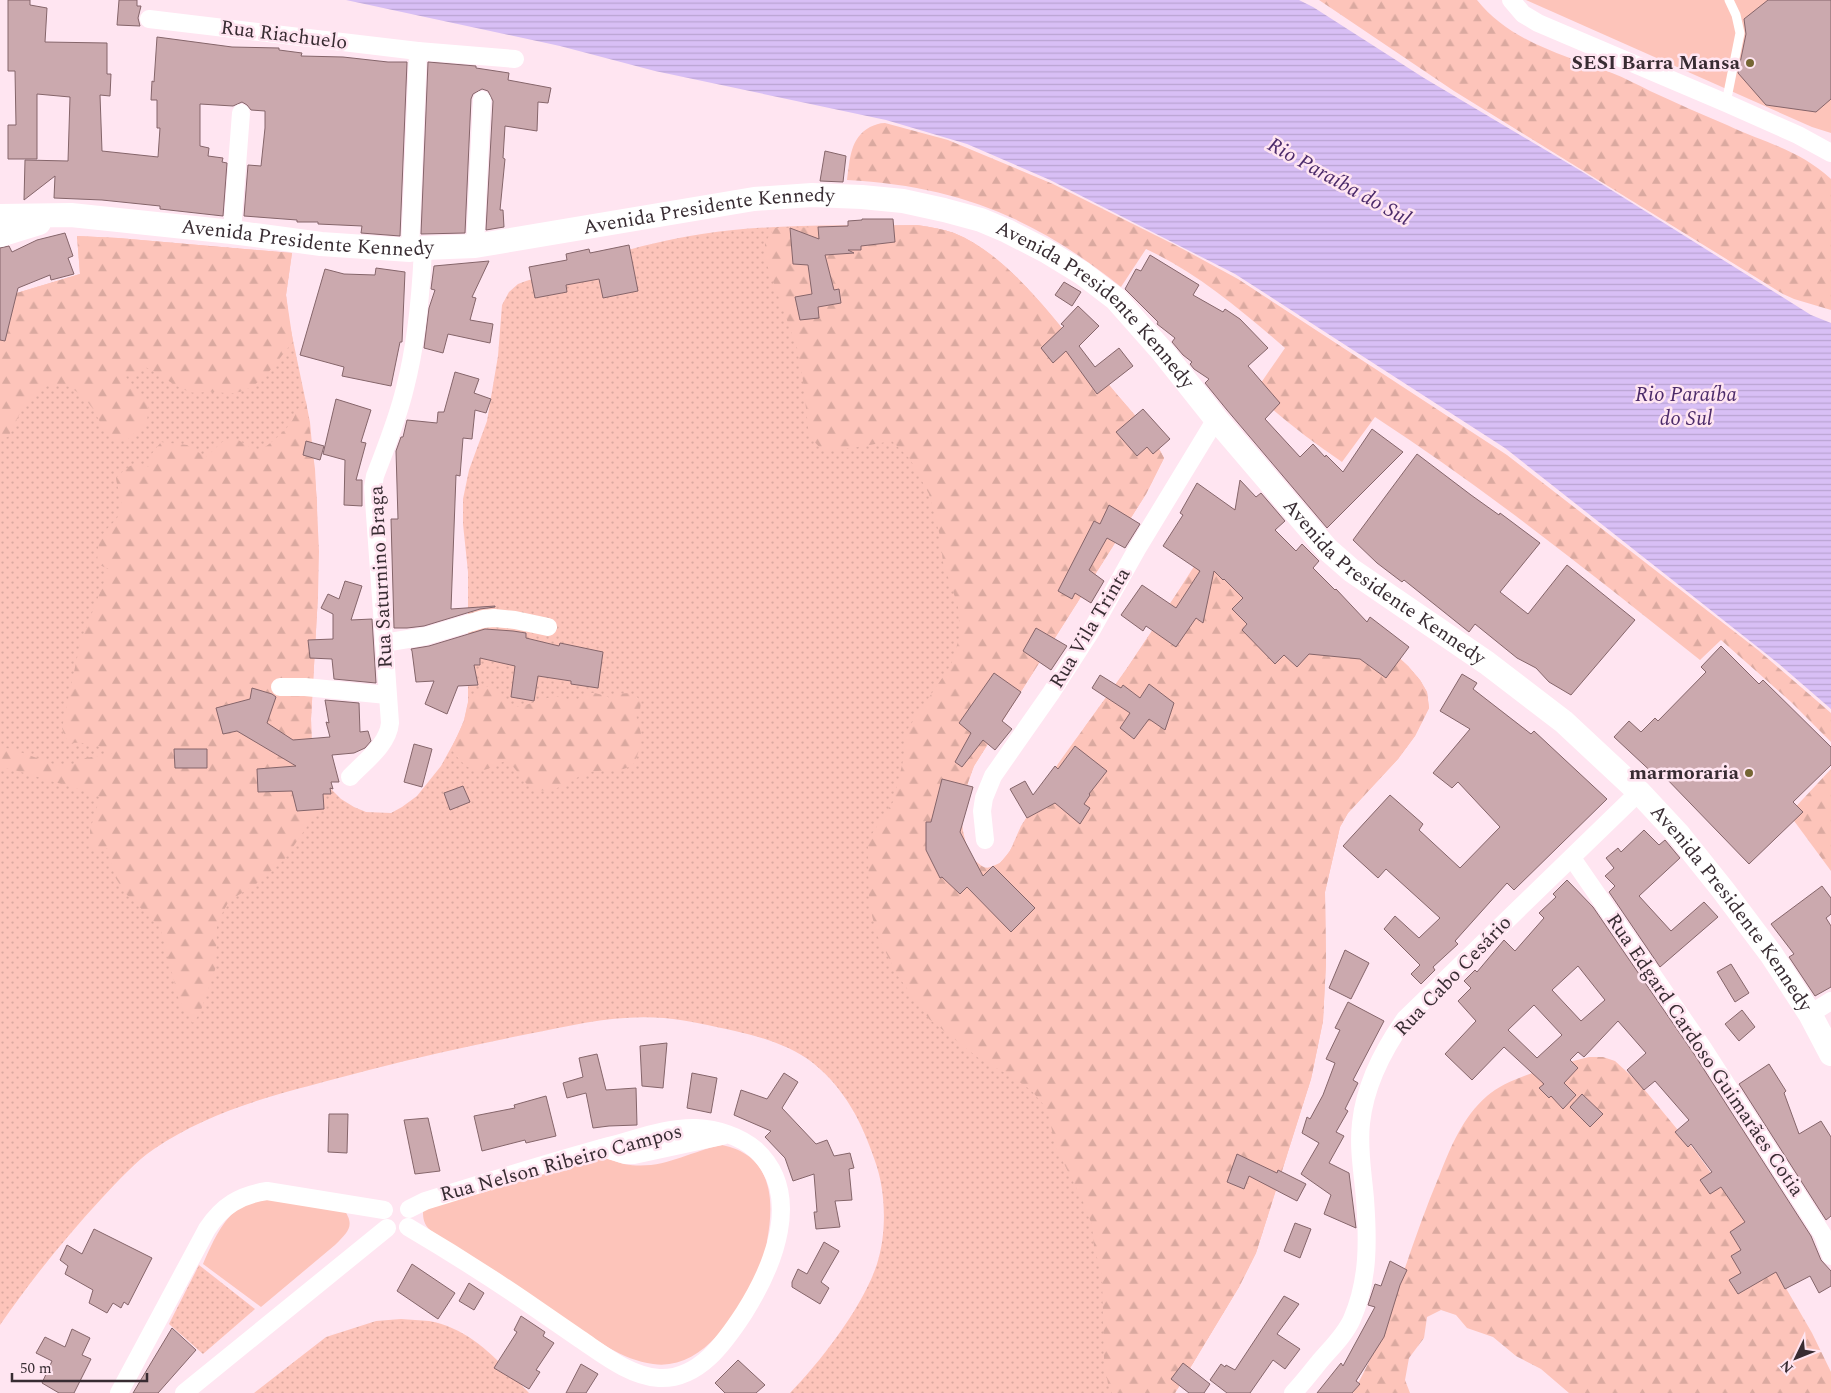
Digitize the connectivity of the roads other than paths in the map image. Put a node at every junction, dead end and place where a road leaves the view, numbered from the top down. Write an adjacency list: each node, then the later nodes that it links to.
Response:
1 (1512, 0): 7 (street)
2 (1729, 0): 7 (lane)
3 (149, 19): 4 (street, Rua Riachuelo)
4 (418, 51): 5 (street, Rua Riachuelo); 15 (street)
5 (515, 59)
6 (482, 100): 14 (street)
7 (1726, 103): 9 (street)
8 (241, 113): 12 (street)
9 (1831, 153)
10 (71, 215): 11 (main road, Avenida Presidente Kennedy); 12 (main road, Avenida Presidente Kennedy); 13 (main road, Avenida Presidente Kennedy)
11 (0, 216)
12 (232, 232): 15 (main road, Avenida Presidente Kennedy)
13 (0, 235)
14 (475, 246): 15 (main road, Avenida Presidente Kennedy); 16 (main road, Avenida Presidente Kennedy)
15 (417, 249): 18 (street, Rua Saturnino Braga)
16 (1216, 419): 22 (main road, Avenida Presidente Kennedy); 23 (street, Rua Vila Trinta)
17 (548, 628): 18 (street)
18 (384, 643): 20 (street, Rua Saturnino Braga)
19 (280, 687): 20 (street)
20 (387, 695): 21 (street, Rua Saturnino Braga)
21 (350, 777)
22 (1639, 792): 24 (street, Rua Cabo Cesário); 26 (main road, Avenida Presidente Kennedy)
23 (985, 840)
24 (1572, 858): 32 (street, Rua Edgard Cardoso Guimarães Cotia); 35 (street, Rua Cabo Cesário)
25 (1831, 1001): 26 (street)
26 (1810, 1014): 27 (main road, Avenida Presidente Kennedy)
27 (1831, 1054)
28 (409, 1209): 29 (street); 30 (street); 30 (street, Rua Nelson Ribeiro Campos)
29 (384, 1210): 31 (street); 33 (street)
30 (408, 1227): 31 (street)
31 (387, 1228): 34 (street)
32 (1831, 1256)
33 (119, 1393)
34 (184, 1393)
35 (1293, 1393)

